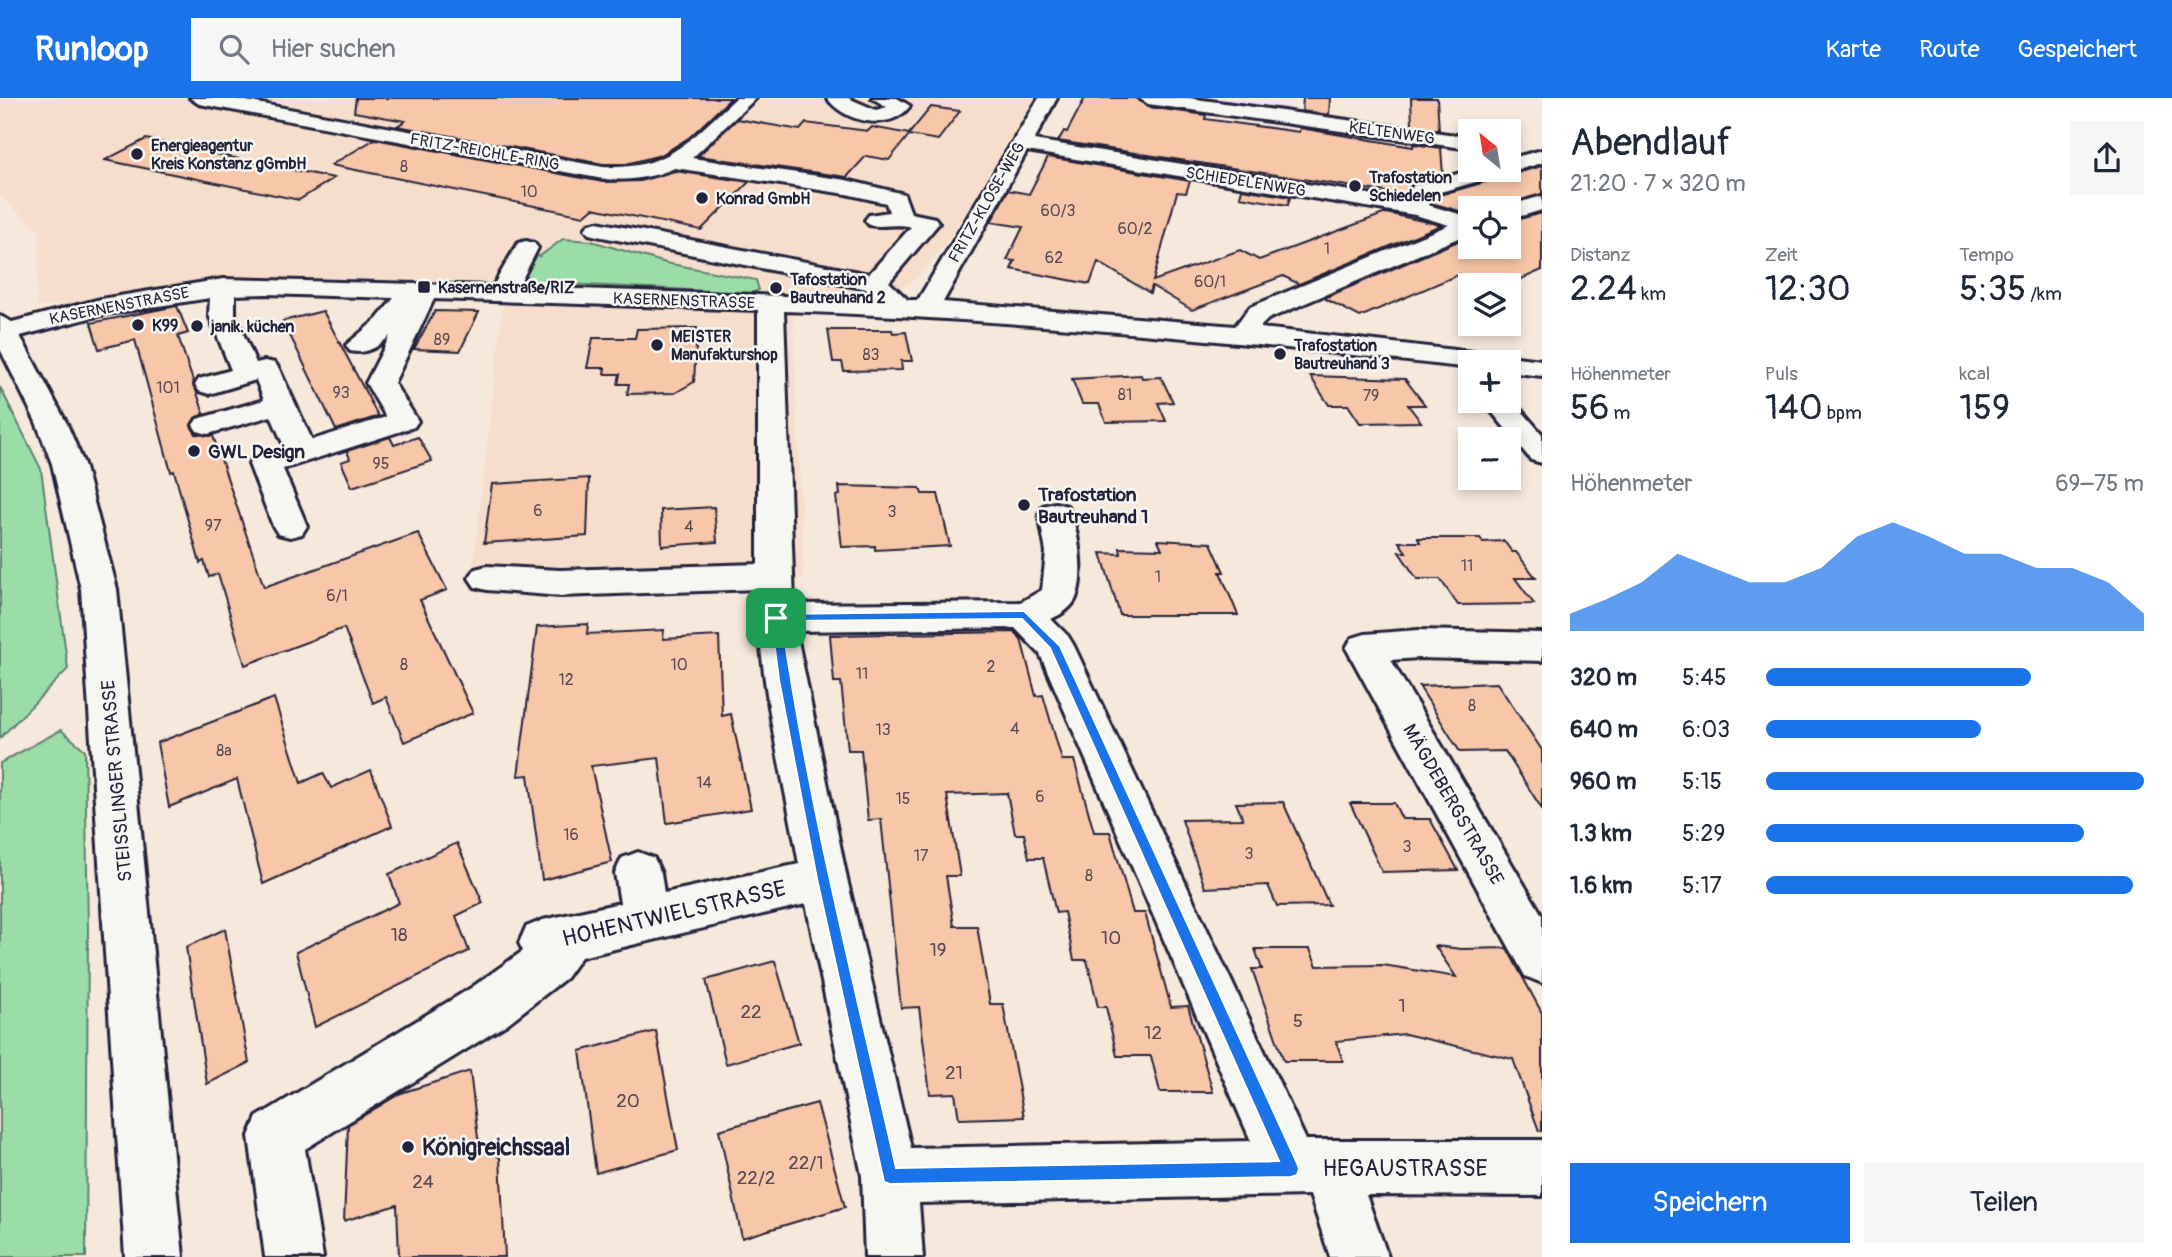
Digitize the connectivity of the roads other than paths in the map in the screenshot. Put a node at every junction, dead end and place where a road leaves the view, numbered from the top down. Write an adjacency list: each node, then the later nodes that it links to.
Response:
1 (199, 98): 12 (street, FRITZ-REICHLE-RING)
2 (747, 98): 12 (street, FRITZ-REICHLE-RING)
3 (836, 98): 4 (street)
4 (881, 98)
5 (1048, 98): 9 (street, FRITZ-KLOSE-WEG)
6 (1148, 98): 7 (street, KELTENWEG)
7 (1227, 103): 8 (street, KELTENWEG)
8 (1458, 141)
9 (1020, 144): 15 (street, SCHIEDELENWEG); 25 (street, FRITZ-KLOSE-WEG)
10 (1521, 151): 11 (street)
11 (1542, 155): 13 (street)
12 (674, 162): 20 (street)
13 (1521, 162)
14 (1458, 180): 15 (street)
15 (1417, 209): 16 (street, SCHIEDELENWEG)
16 (1458, 221)
17 (597, 229): 20 (street)
18 (1458, 229): 27 (street)
19 (526, 248): 23 (street)
20 (875, 283): 25 (street)
21 (223, 287): 22 (street, KASERNENSTRASSE); 26 (street, KASERNENSTRASSE); 32 (street)
22 (418, 290): 23 (street, KASERNENSTRASSE); 28 (street); 37 (street)
23 (502, 293): 24 (street, KASERNENSTRASSE)
24 (771, 303): 25 (street, KASERNENSTRASSE); 42 (street)
25 (913, 307): 27 (street, KASERNENSTRASSE)
26 (2, 328): 52 (street, STEISSLINGER STRASSE)
27 (1248, 335): 29 (street, KASERNENSTRASSE)
28 (360, 345)
29 (1458, 360)
30 (1521, 366): 31 (street)
31 (1542, 368)
32 (247, 374): 33 (street); 34 (street)
33 (208, 385)
34 (281, 404): 36 (street); 37 (street)
35 (1508, 413): 38 (street)
36 (208, 425)
37 (303, 453): 40 (street)
38 (1542, 453)
39 (1055, 514): 43 (street)
40 (290, 526)
41 (486, 578): 42 (street)
42 (776, 597): 43 (street); 46 (street)
43 (1024, 615): 49 (street)
44 (1542, 648): 48 (street, MÄGDEBERGSTRASSE)
45 (638, 873): 47 (street)
46 (824, 879): 47 (street, HOHENTWIELSTRASSE); 51 (street)
47 (646, 919): 53 (street, HOHENTWIELSTRASSE)
48 (1542, 960)
49 (1310, 1168): 50 (street, HEGAUSTRASSE); 51 (street, HEGAUSTRASSE); 55 (street)
50 (1542, 1168)
51 (890, 1176): 54 (street)
52 (154, 1257)
53 (294, 1257)
54 (894, 1257)
55 (1359, 1257)

